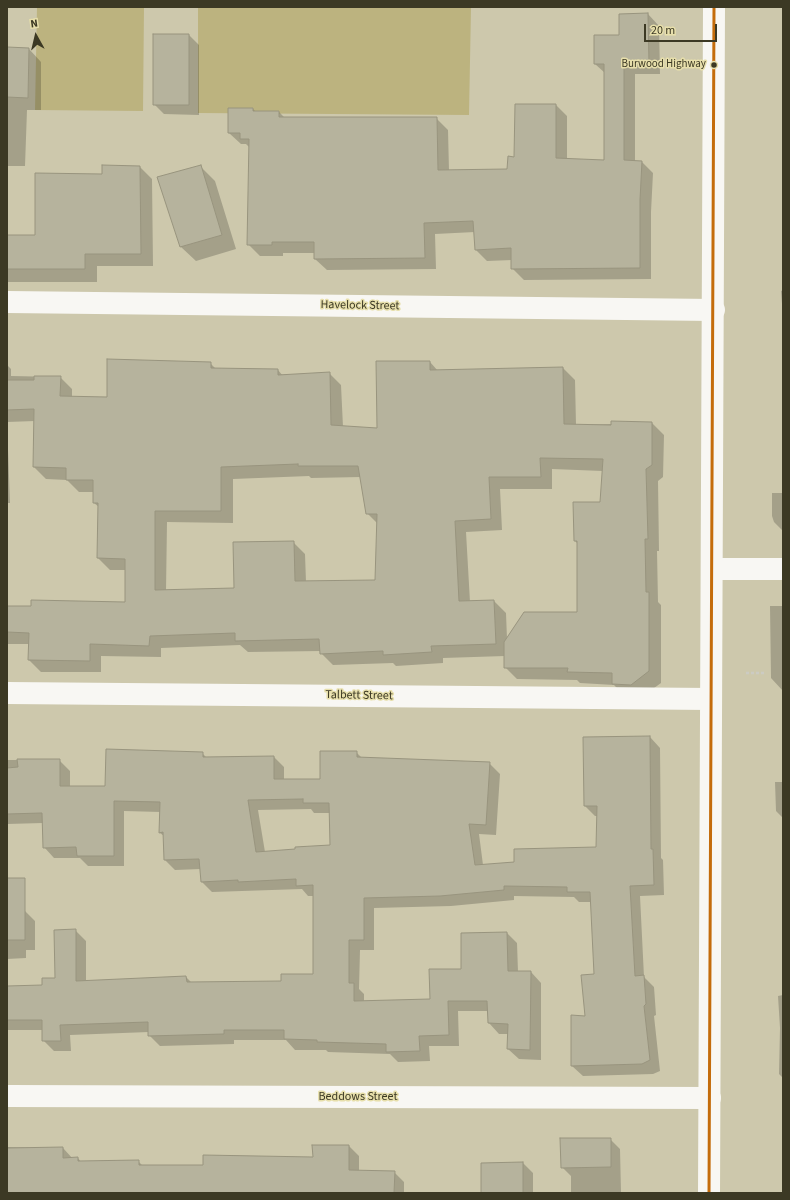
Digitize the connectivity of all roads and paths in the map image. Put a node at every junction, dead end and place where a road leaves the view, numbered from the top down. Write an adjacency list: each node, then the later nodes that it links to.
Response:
1 (714, 7): 3 (street)
2 (7, 302): 3 (street, Havelock Street)
3 (714, 310): 4 (street)
4 (712, 569): 5 (street); 9 (street)
5 (783, 569)
6 (746, 673): 7 (path)
7 (765, 673)
8 (7, 693): 9 (street, Talbett Street)
9 (711, 699): 11 (street)
10 (7, 1096): 11 (street, Beddows Street)
11 (710, 1098): 12 (street)
12 (709, 1193)

